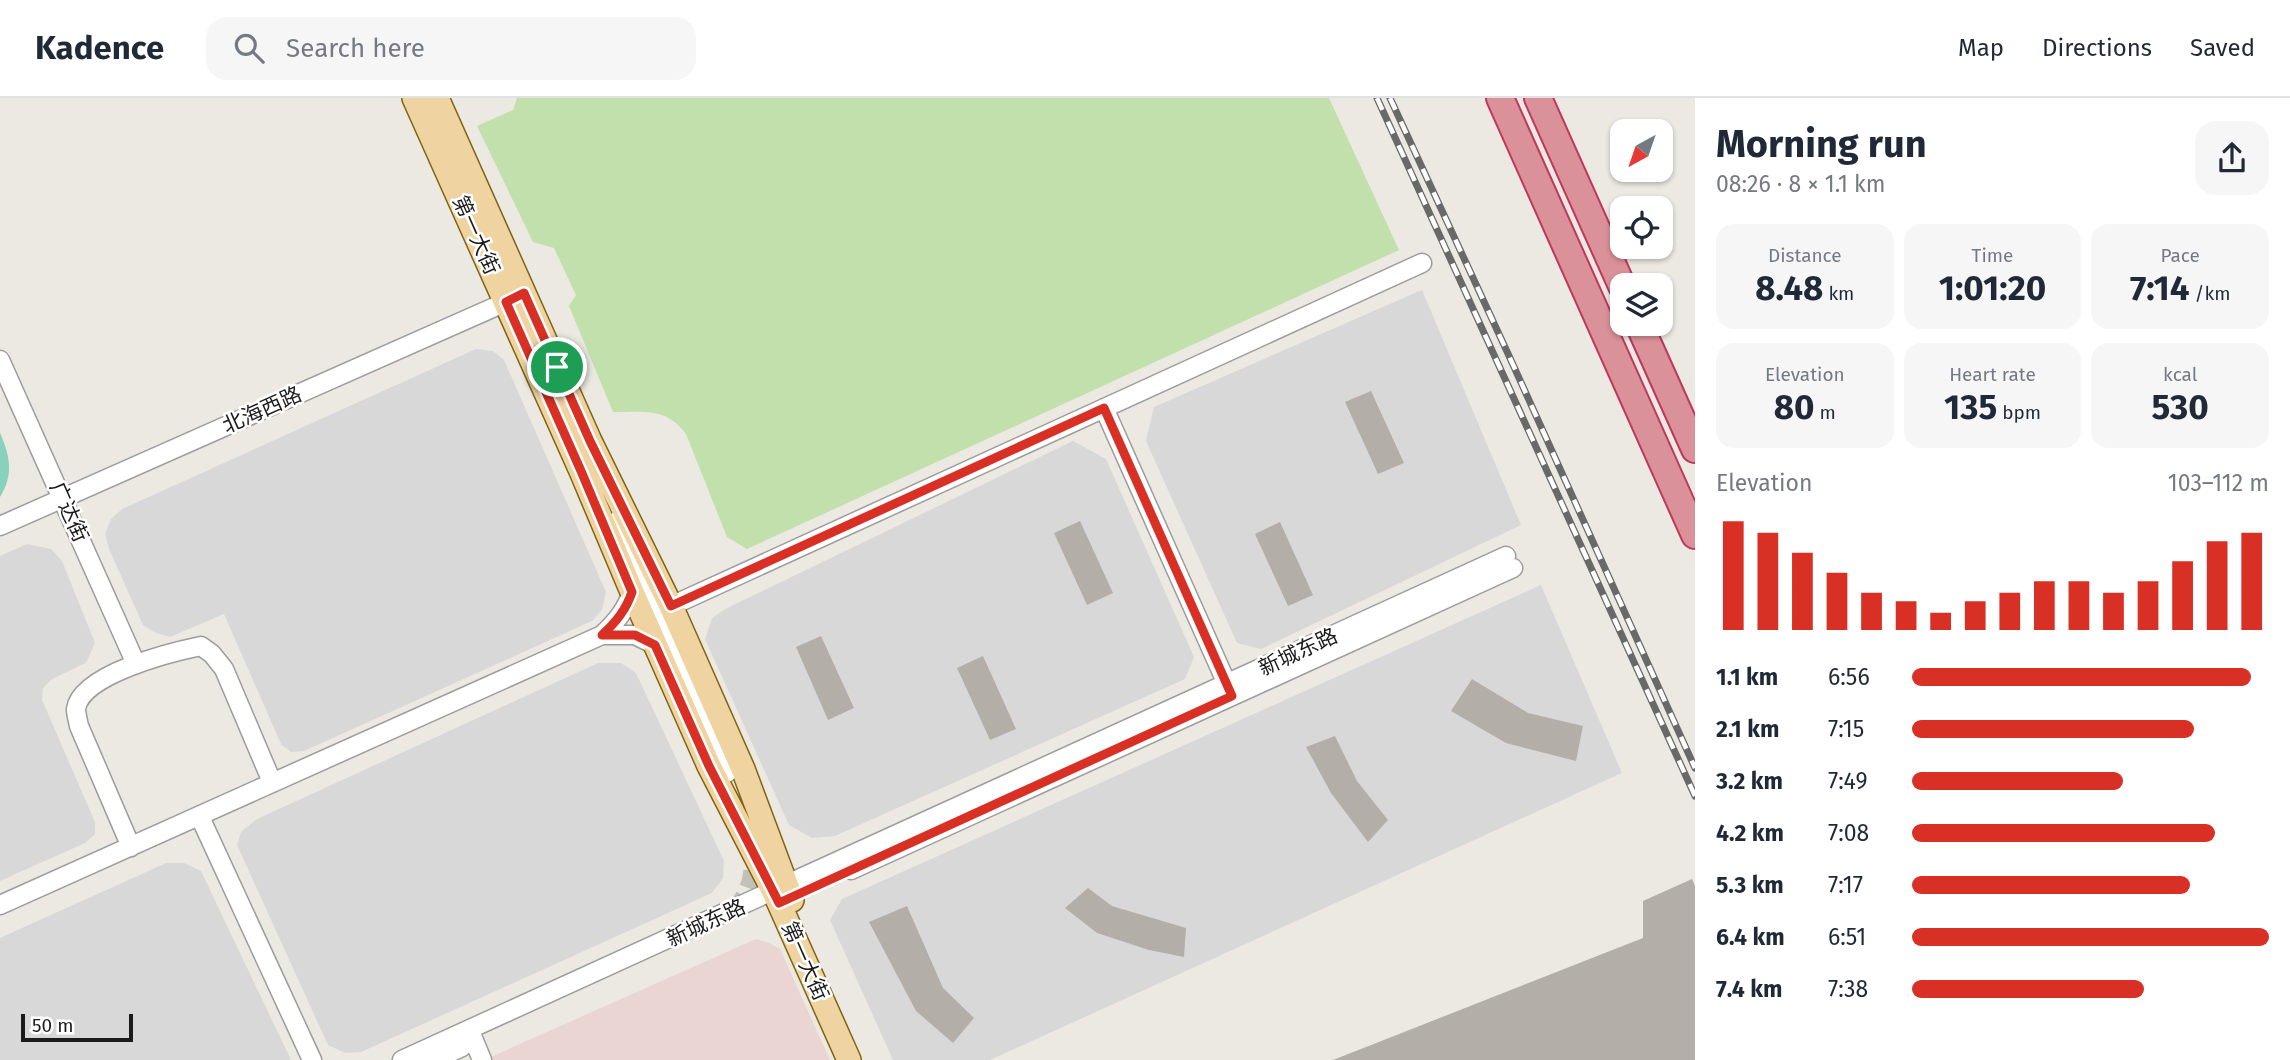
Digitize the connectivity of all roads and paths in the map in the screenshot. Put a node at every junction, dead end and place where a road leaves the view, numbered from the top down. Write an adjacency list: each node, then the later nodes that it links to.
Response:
1 (414, 98): 7 (main road, 第一大街)
2 (437, 98): 7 (main road, 第一大街)
3 (1500, 98): 15 (highway)
4 (1538, 98): 6 (highway)
5 (1422, 263): 10 (street)
6 (1616, 273)
7 (515, 298): 11 (main road, 第一大街); 13 (street, 北海西路); 17 (main road, 第一大街)
8 (1644, 336): 12 (highway)
9 (0, 360): 13 (street, 广达街)
10 (1104, 408): 18 (street); 22 (street)
11 (590, 441): 18 (main road, 第一大街); 23 (street)
12 (1695, 449)
13 (63, 498): 14 (street, 北海西路); 21 (street, 广达街)
14 (0, 526)
15 (1695, 535)
16 (1510, 562): 22 (street, 新城东路)
17 (632, 592): 19 (street); 20 (main road, 第一大街)
18 (671, 606): 27 (main road, 第一大街)
19 (602, 635): 20 (street); 24 (street)
20 (655, 645): 27 (main road, 第一大街)
21 (136, 664): 24 (street); 26 (street)
22 (1230, 690): 27 (street, 新城东路)
23 (727, 773)
24 (272, 782): 25 (street)
25 (200, 817): 26 (street); 30 (street)
26 (131, 847): 28 (street)
27 (782, 894): 29 (street, 新城东路); 34 (main road, 第一大街); 35 (main road, 第一大街)
28 (0, 905)
29 (472, 1036): 31 (street, 新城东路); 32 (street, 新城东路); 33 (street)
30 (312, 1060)
31 (402, 1060)
32 (434, 1060)
33 (482, 1060)
34 (849, 1060)
35 (863, 1060)

